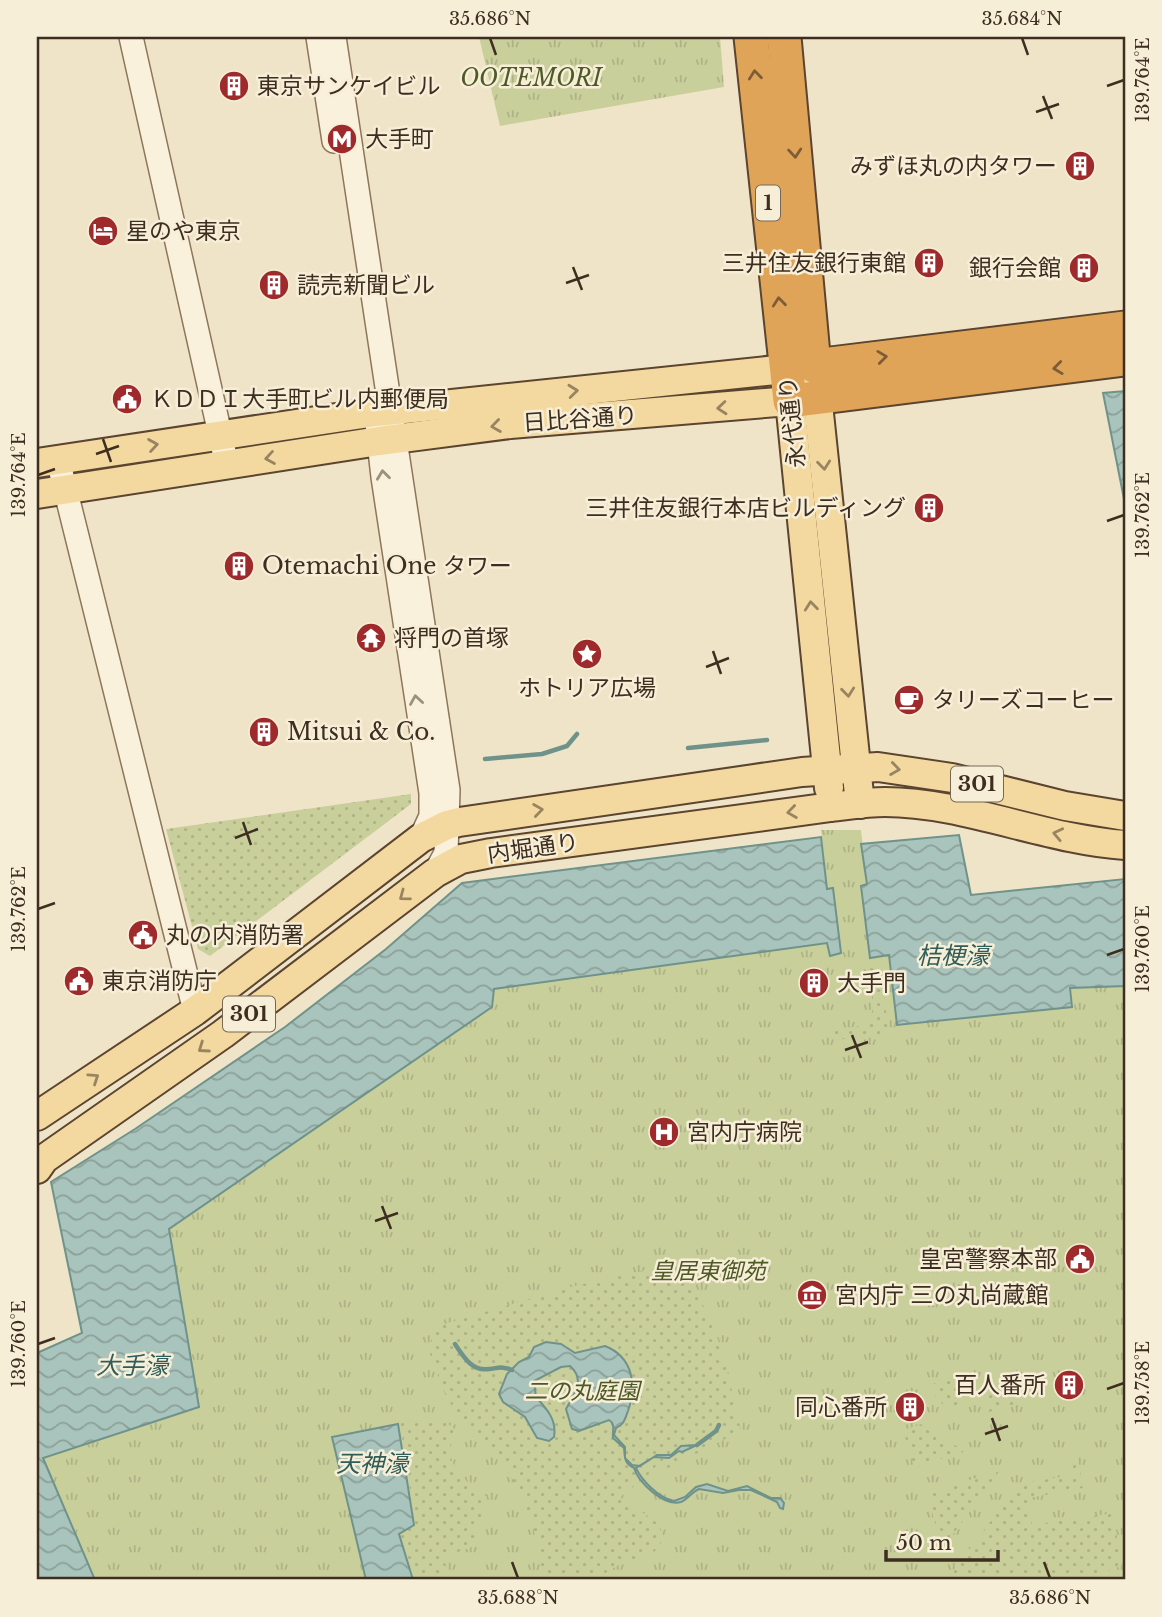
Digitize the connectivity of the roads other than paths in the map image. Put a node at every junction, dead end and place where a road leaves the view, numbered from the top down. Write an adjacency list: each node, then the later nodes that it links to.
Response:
1 (131, 37): 10 (street)
2 (318, 37): 9 (street)
3 (334, 37): 9 (street)
4 (751, 37): 8 (highway, 永代通り / 1, one-way to 4)
5 (784, 37): 8 (highway, 永代通り / 1, one-way to 8)
6 (1125, 328): 8 (highway, 日比谷通り, one-way to 6)
7 (1125, 359): 8 (highway, 日比谷通り, one-way to 8)
8 (802, 383): 9 (main road, 日比谷通り, one-way to 8); 11 (main road, 日比谷通り, one-way to 11); 16 (main road, 永代通り, one-way to 16); 17 (main road, 永代通り, one-way to 8)
9 (383, 411): 10 (main road, 日比谷通り); 11 (street)
10 (220, 434): 12 (main road, 日比谷通り, one-way to 10); 13 (street)
11 (387, 440): 13 (main road, 日比谷通り, one-way to 13); 18 (street)
12 (48, 461): 14 (street)
13 (227, 465): 14 (main road, 日比谷通り)
14 (65, 490): 15 (main road, 日比谷通り); 28 (street)
15 (37, 494)
16 (856, 768): 17 (main road, 内堀通り / 301); 19 (main road, 永代通り); 21 (main road, 内堀通り / 301, one-way to 21)
17 (827, 771): 20 (main road, 永代通り); 22 (main road, 内堀通り / 301, one-way to 17)
18 (439, 791): 22 (street); 23 (street); 24 (street)
19 (860, 804): 20 (main road, 内堀通り / 301); 25 (main road, 内堀通り / 301, one-way to 19)
20 (831, 807): 26 (main road, 内堀通り / 301, one-way to 26)
21 (1125, 816)
22 (487, 817): 23 (main road, 内堀通り / 301)
23 (447, 825): 24 (main road, 内堀通り / 301); 26 (street); 27 (street)
24 (421, 838): 28 (main road, 内堀通り / 301)
25 (1125, 845)
26 (491, 853): 27 (main road, 内堀通り / 301)
27 (435, 873): 30 (main road, 内堀通り / 301, one-way to 30)
28 (195, 1011): 29 (main road, 内堀通り / 301, one-way to 28)
29 (37, 1116)
30 (37, 1169)

